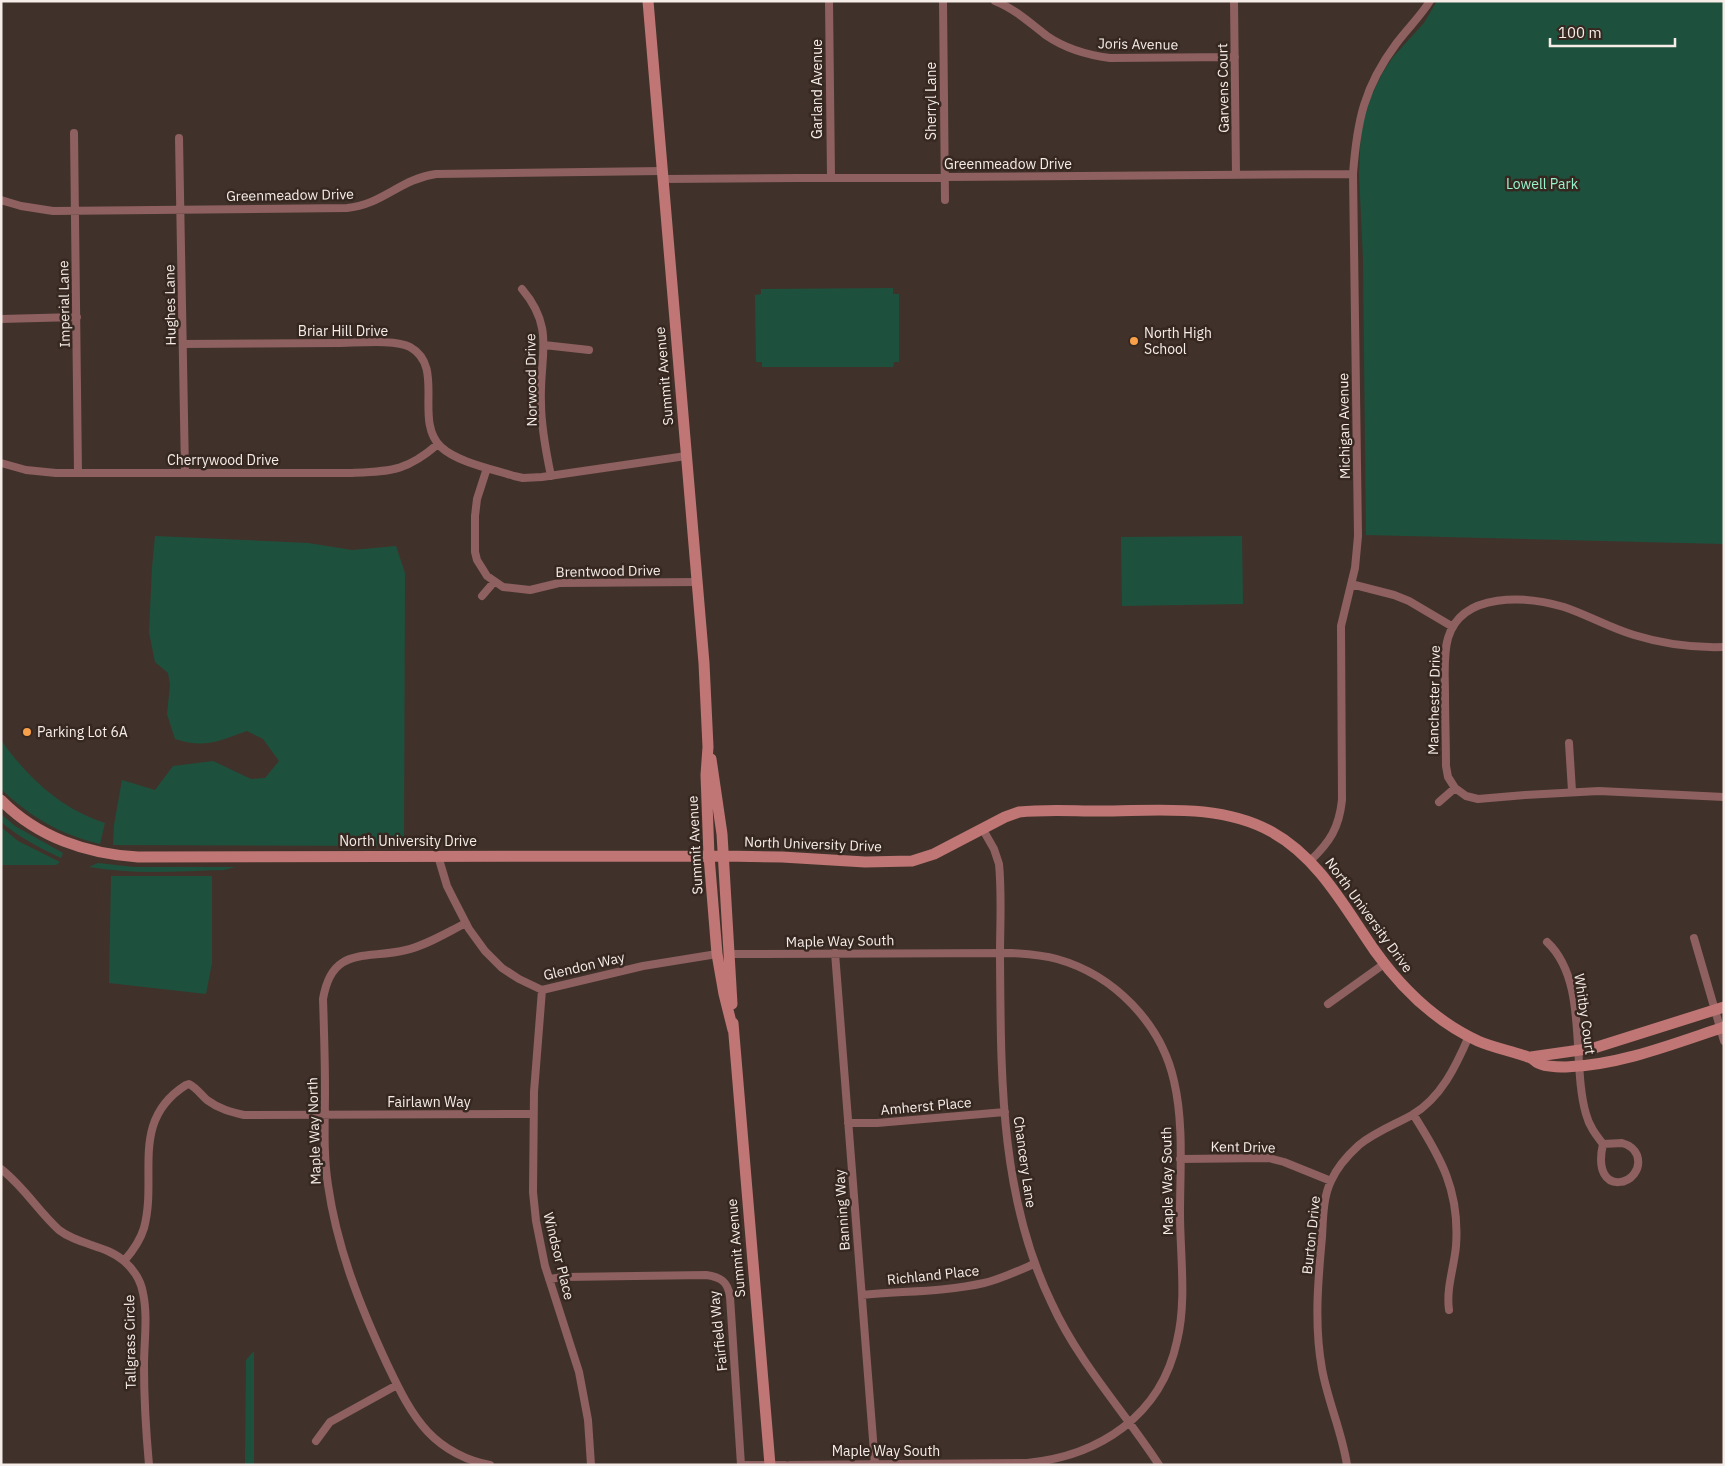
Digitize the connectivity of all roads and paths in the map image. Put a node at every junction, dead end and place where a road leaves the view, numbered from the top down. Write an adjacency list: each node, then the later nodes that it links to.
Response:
1 (648, 1): 11 (street, Summit Avenue)
2 (829, 1): 14 (street, Garland Avenue)
3 (943, 1): 13 (street, Sherryl Lane)
4 (995, 1): 7 (street, Joris Avenue)
5 (1234, 1): 7 (street, Garvens Court)
6 (1426, 3): 10 (street, Michigan Avenue)
7 (1235, 57): 12 (street, Garvens Court)
8 (74, 134): 18 (street, Imperial Lane)
9 (179, 138): 17 (street, Hughes Lane)
10 (1353, 174): 12 (street, Greenmeadow Drive); 34 (street, Michigan Avenue)
11 (663, 175): 14 (street, Greenmeadow Drive); 17 (street, Greenmeadow Drive); 26 (street, Summit Avenue)
12 (1236, 175): 13 (street, Greenmeadow Drive)
13 (944, 176): 14 (street, Greenmeadow Drive); 16 (street, Sherryl Lane)
14 (831, 177)
15 (1, 200): 18 (street, Greenmeadow Drive)
16 (945, 200)
17 (181, 210): 18 (street, Greenmeadow Drive); 22 (street, Hughes Lane)
18 (75, 211): 20 (street, Imperial Lane)
19 (522, 288): 23 (street, Norwood Drive)
20 (77, 317): 21 (street); 30 (street, Imperial Lane)
21 (1, 319)
22 (183, 344): 25 (street, Briar Hill Drive); 29 (street, Hughes Lane)
23 (544, 346): 24 (street); 31 (street, Norwood Drive)
24 (589, 350)
25 (438, 444): 28 (street); 29 (street, Cherrywood Drive)
26 (686, 456): 31 (street); 33 (street, Summit Avenue)
27 (1, 463): 30 (street, Cherrywood Drive)
28 (487, 468): 31 (street); 32 (street)
29 (185, 472): 30 (street, Cherrywood Drive)
30 (78, 473)
31 (551, 476)
32 (494, 582): 33 (street, Brentwood Drive); 35 (street)
33 (697, 582): 39 (street, Summit Avenue)
34 (1351, 584): 36 (street); 49 (street, Michigan Avenue)
35 (482, 596)
36 (1453, 627): 37 (street, Manchester Drive); 40 (street, Manchester Drive)
37 (1724, 647)
38 (1569, 744): 41 (street)
39 (708, 747): 47 (street, Summit Avenue); 48 (street, Summit Avenue)
40 (1455, 788): 41 (street); 44 (street)
41 (1572, 791): 42 (street)
42 (1724, 797)
43 (1, 800): 46 (street, North University Drive)
44 (1439, 802)
45 (982, 828): 48 (street, North University Drive); 49 (street, North University Drive); 54 (street, Chancery Lane)
46 (438, 856): 47 (street, North University Drive); 50 (street, Glendon Way)
47 (709, 856): 48 (street, North University Drive); 55 (street, Summit Avenue)
48 (724, 856): 55 (street, Summit Avenue)
49 (1310, 861): 56 (street, North University Drive)
50 (466, 923): 57 (street, Glendon Way); 67 (street, Maple Way North)
51 (1694, 938): 59 (street)
52 (1547, 942): 63 (street, Whitby Court)
53 (835, 953): 54 (street, Maple Way South); 55 (street, Maple Way South); 70 (street, Banning Way)
54 (1000, 953): 66 (street, Chancery Lane); 72 (street, Maple Way South)
55 (723, 954): 57 (street, Glendon Way); 88 (street, Summit Avenue)
56 (1384, 964): 58 (street); 61 (street, North University Drive)
57 (542, 990): 68 (street, Windsor Place)
58 (1328, 1004)
59 (1719, 1008): 60 (street); 63 (street, North University Drive)
60 (1722, 1028): 62 (street); 65 (street, North University Drive)
61 (1469, 1036): 64 (street, North University Drive); 69 (street, Burton Drive)
62 (1724, 1041)
63 (1578, 1050): 64 (street, North University Drive); 65 (street, Whitby Court)
64 (1531, 1057): 65 (street, North University Drive)
65 (1580, 1066): 71 (street, Whitby Court)
66 (1005, 1112): 70 (street, Amherst Place); 76 (street, Chancery Lane)
67 (324, 1114): 68 (street, Fairlawn Way); 75 (street, Fairlawn Way); 80 (street, Maple Way North)
68 (533, 1114): 77 (street, Windsor Place)
69 (1413, 1114): 74 (street, Burton Drive); 79 (street)
70 (848, 1123): 78 (street, Banning Way)
71 (1603, 1144): 71 (street)
72 (1180, 1160): 74 (street, Kent Drive); 81 (street, Maple Way South)
73 (1, 1169): 75 (street, Tallgrass Circle)
74 (1331, 1181): 92 (street, Burton Drive)
75 (124, 1261): 84 (street, Tallgrass Circle)
76 (1034, 1264): 78 (street, Richland Place); 81 (street, Chancery Lane)
77 (549, 1279): 86 (street, Windsor Place); 87 (street, Fairfield Way)
78 (862, 1296): 83 (street, Banning Way)
79 (1448, 1310)
80 (398, 1385): 82 (street); 85 (street, Maple Way North)
81 (1129, 1423): 83 (street, Maple Way South); 91 (street, Chancery Lane)
82 (316, 1440)
83 (875, 1464): 90 (street, Maple Way South)
84 (149, 1465)
85 (490, 1465)
86 (591, 1465)
87 (743, 1465): 88 (street)
88 (770, 1465): 89 (street)
89 (785, 1465)
90 (790, 1465)
91 (1159, 1465)
92 (1347, 1465)

